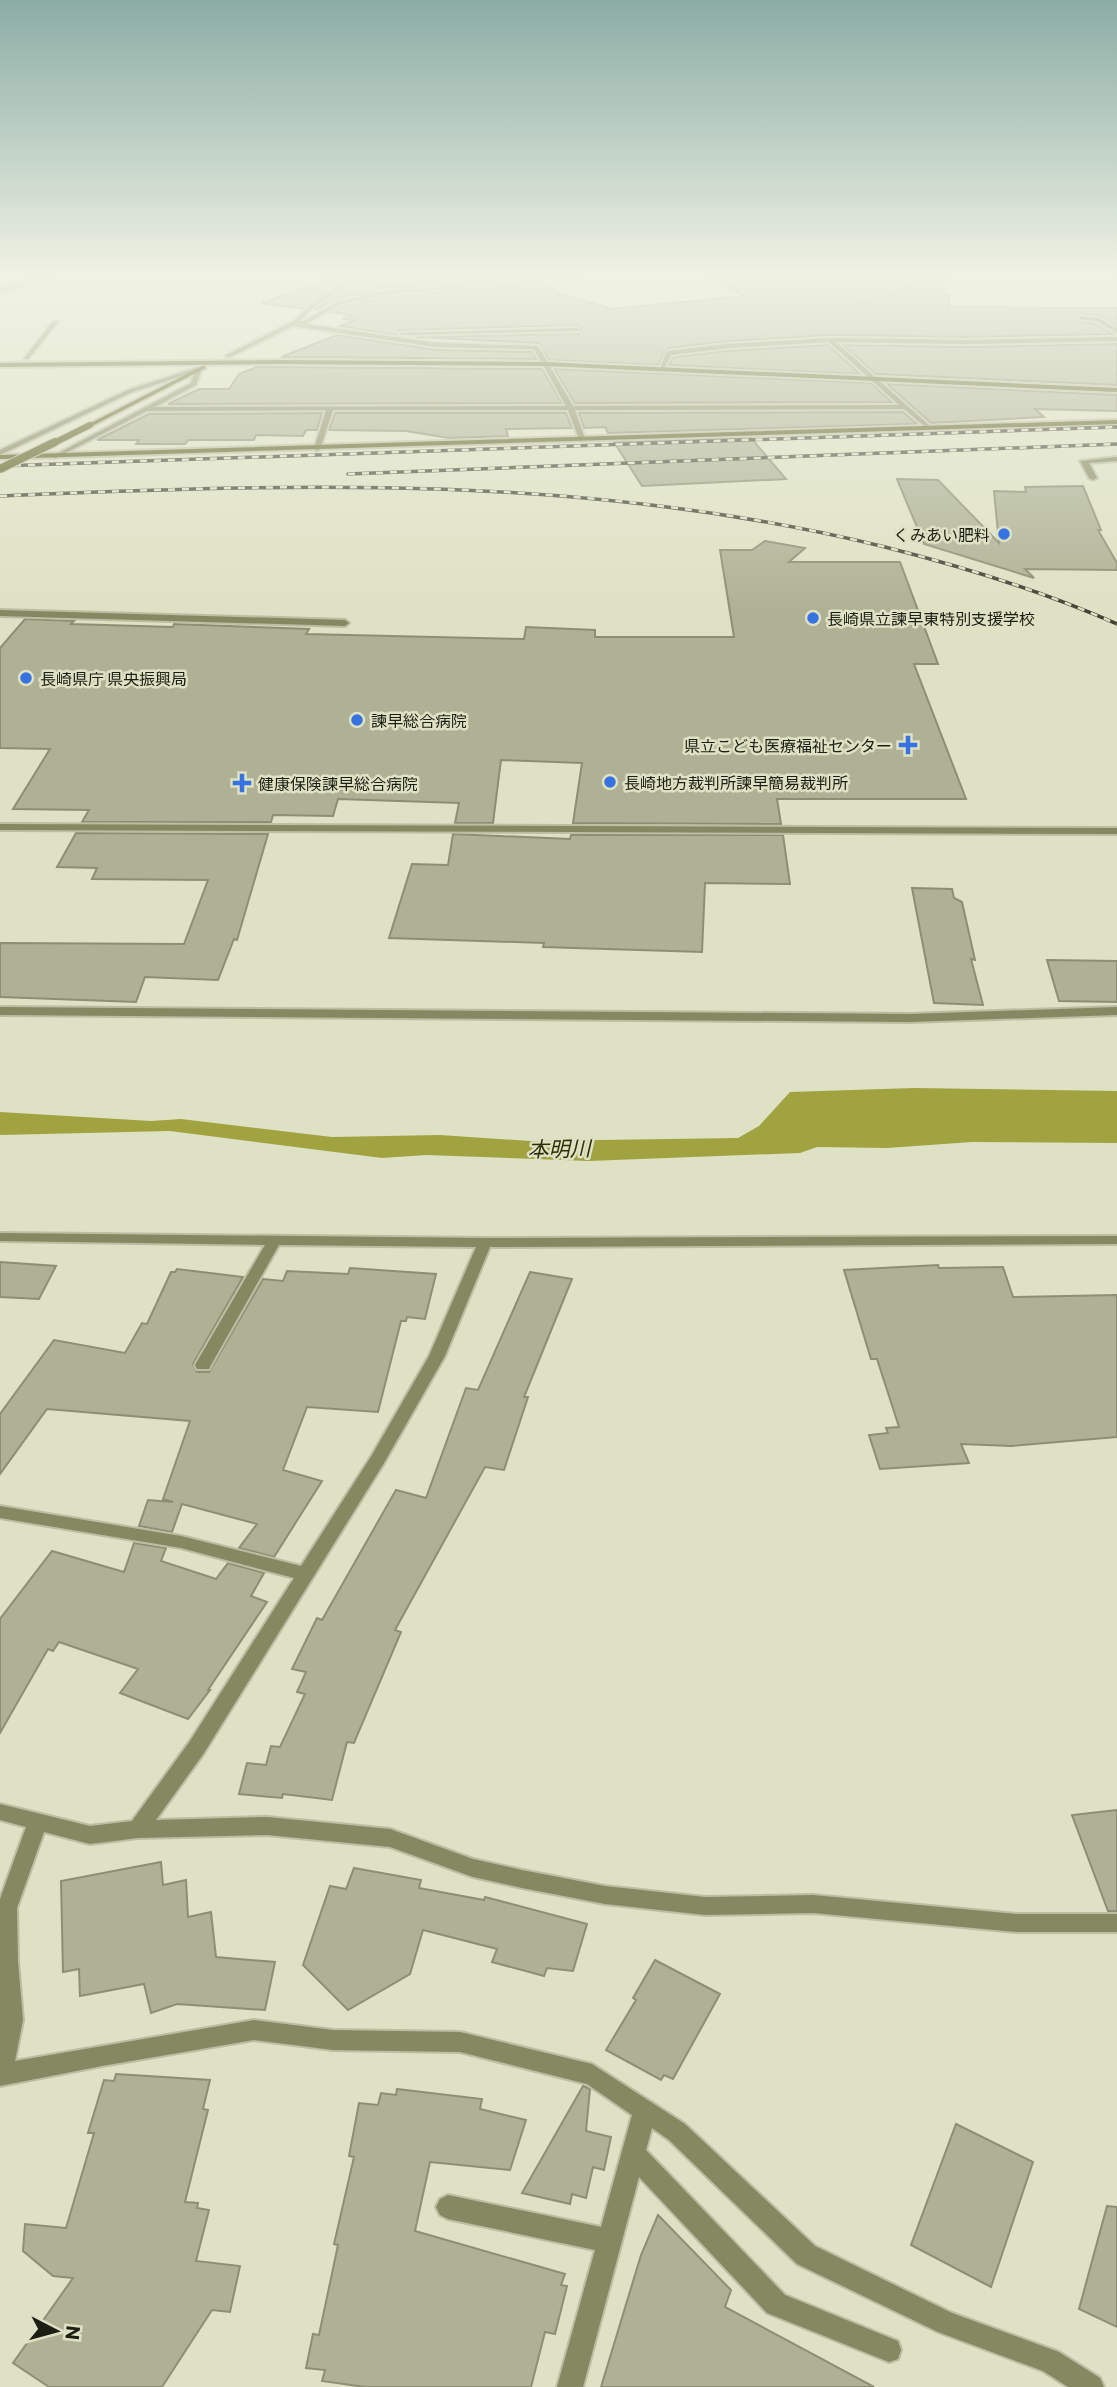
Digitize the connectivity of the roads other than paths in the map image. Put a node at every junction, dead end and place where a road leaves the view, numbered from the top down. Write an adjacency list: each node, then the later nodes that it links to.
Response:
1 (138, 388): 16 (street)
2 (161, 388): 19 (street, bridge)
3 (185, 388): 9 (street)
4 (559, 388): 11 (street)
5 (885, 388): 8 (street)
6 (1084, 388): 7 (street)
7 (1117, 390)
8 (906, 407): 11 (street); 13 (street)
9 (145, 409): 10 (street); 17 (street)
10 (330, 409): 11 (street); 15 (street)
11 (571, 409): 14 (street)
12 (1117, 422): 13 (street)
13 (929, 428): 14 (street)
14 (582, 439): 15 (street)
15 (317, 449): 17 (street)
16 (0, 455): 17 (street)
17 (54, 457)
18 (1117, 459): 20 (street)
19 (0, 469)
20 (1093, 478)
21 (0, 613): 22 (street)
22 (345, 623)
23 (0, 827): 24 (street)
24 (1117, 831)
25 (0, 1011): 26 (street)
26 (1117, 1011)
27 (0, 1237): 28 (street)
28 (275, 1240): 30 (street); 31 (street)
29 (1117, 1240): 30 (street)
30 (485, 1243): 33 (street)
31 (203, 1365)
32 (0, 1512): 33 (street)
33 (305, 1574): 36 (street)
34 (0, 1812): 35 (street)
35 (38, 1821): 36 (street); 38 (street)
36 (138, 1829): 37 (street)
37 (1117, 1923)
38 (1, 2074): 39 (street)
39 (645, 2110): 40 (street); 45 (street)
40 (633, 2154): 42 (street); 43 (street)
41 (448, 2207): 42 (street)
42 (610, 2241): 44 (street)
43 (889, 2350)
44 (570, 2387)
45 (1091, 2387)

